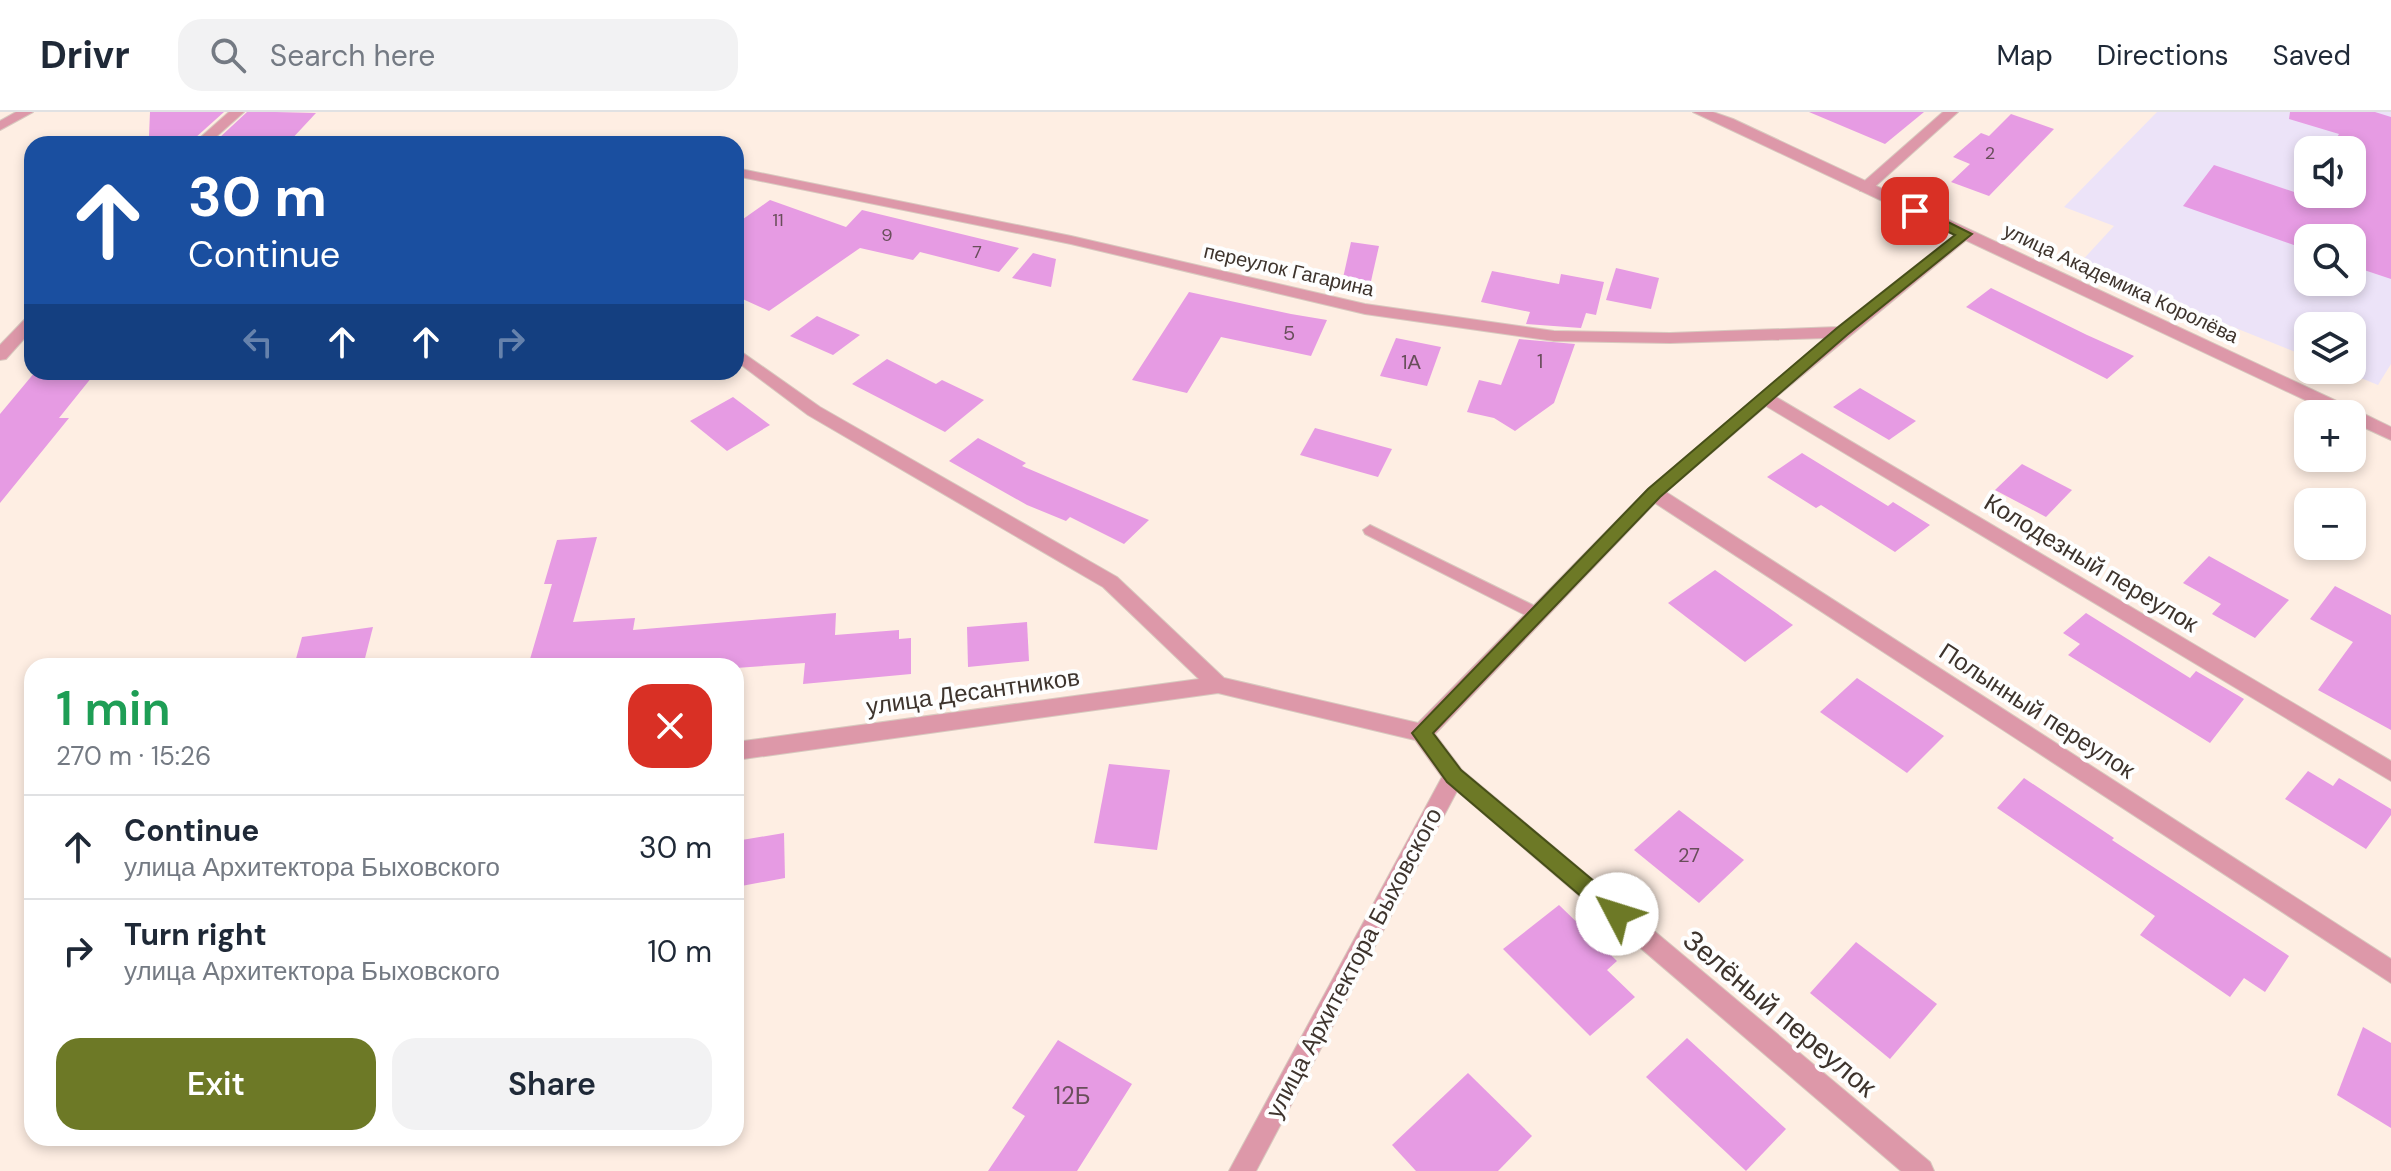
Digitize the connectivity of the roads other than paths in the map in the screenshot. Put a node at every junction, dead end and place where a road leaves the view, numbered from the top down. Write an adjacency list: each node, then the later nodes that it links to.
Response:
1 (26, 112): 6 (street)
2 (237, 112): 7 (street)
3 (1700, 112): 5 (street, улица Академика Королёва)
4 (1951, 112): 9 (street)
5 (1731, 117): 9 (street, улица Академика Королёва)
6 (0, 126)
7 (209, 136)
8 (744, 175): 12 (street, переулок Гагарина)
9 (1865, 188): 10 (street, улица Академика Королёва)
10 (1965, 234): 12 (street); 16 (street, улица Академика Королёва)
11 (24, 330): 13 (street)
12 (1842, 332): 15 (street)
13 (0, 355)
14 (744, 359): 22 (street)
15 (1765, 398): 19 (street); 25 (street, Колодезный переулок)
16 (2318, 400)
17 (2366, 422): 18 (street, улица Академика Королёва)
18 (2391, 434)
19 (1654, 493): 21 (street); 27 (street, Полынный переулок)
20 (1370, 530): 21 (lane)
21 (1537, 614): 23 (street)
22 (1218, 685): 23 (street); 24 (street, улица Десантников)
23 (1422, 733): 26 (street)
24 (744, 750)
25 (2391, 772)
26 (1454, 776): 28 (street, улица Архитектора Быховского); 29 (street, Зелёный переулок)
27 (2391, 972)
28 (1242, 1171)
29 (1921, 1171)

